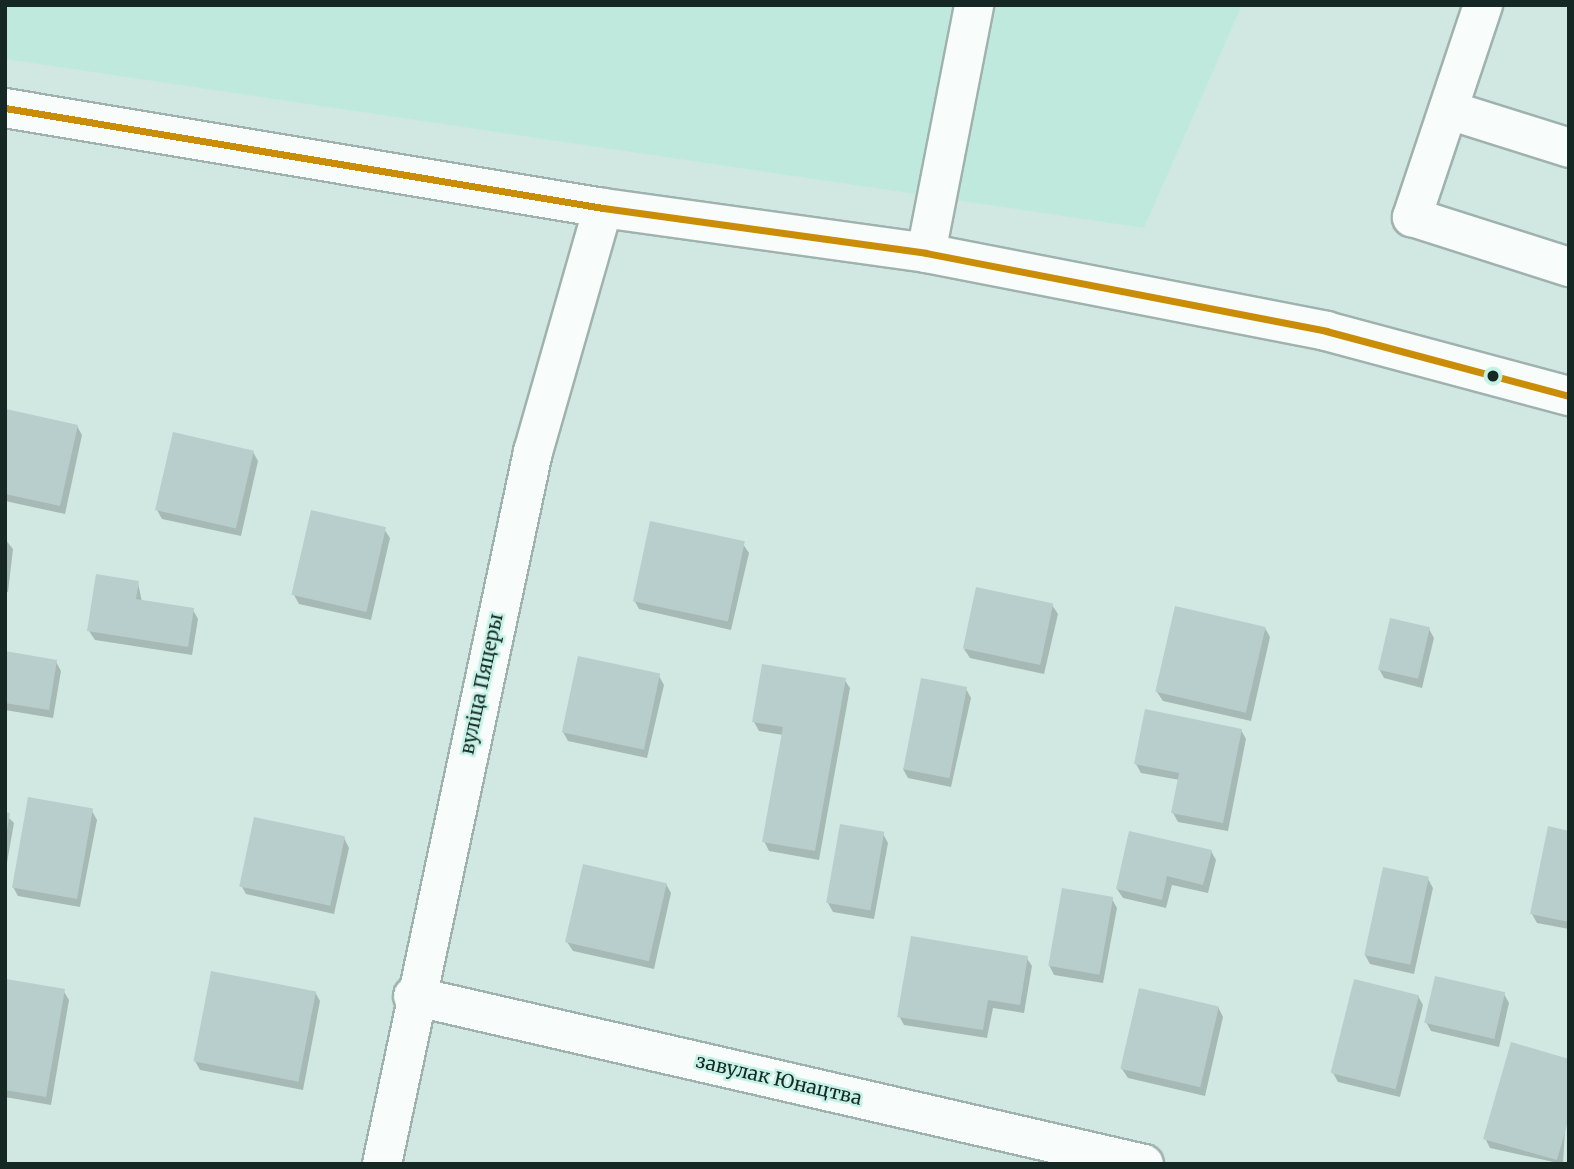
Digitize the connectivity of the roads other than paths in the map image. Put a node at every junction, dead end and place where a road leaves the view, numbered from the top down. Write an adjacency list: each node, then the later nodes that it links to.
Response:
1 (974, 5): 7 (street)
2 (1483, 5): 4 (street)
3 (5, 107): 6 (street)
4 (1451, 111): 5 (street); 8 (street)
5 (1569, 148)
6 (603, 208): 7 (street); 10 (street, вуліца Пяцеры)
7 (926, 253): 9 (street)
8 (1569, 268)
9 (1569, 396)
10 (413, 996): 11 (street, вуліца Пяцеры); 12 (street, завулак Юнацтва)
11 (382, 1164)
12 (1144, 1164)

